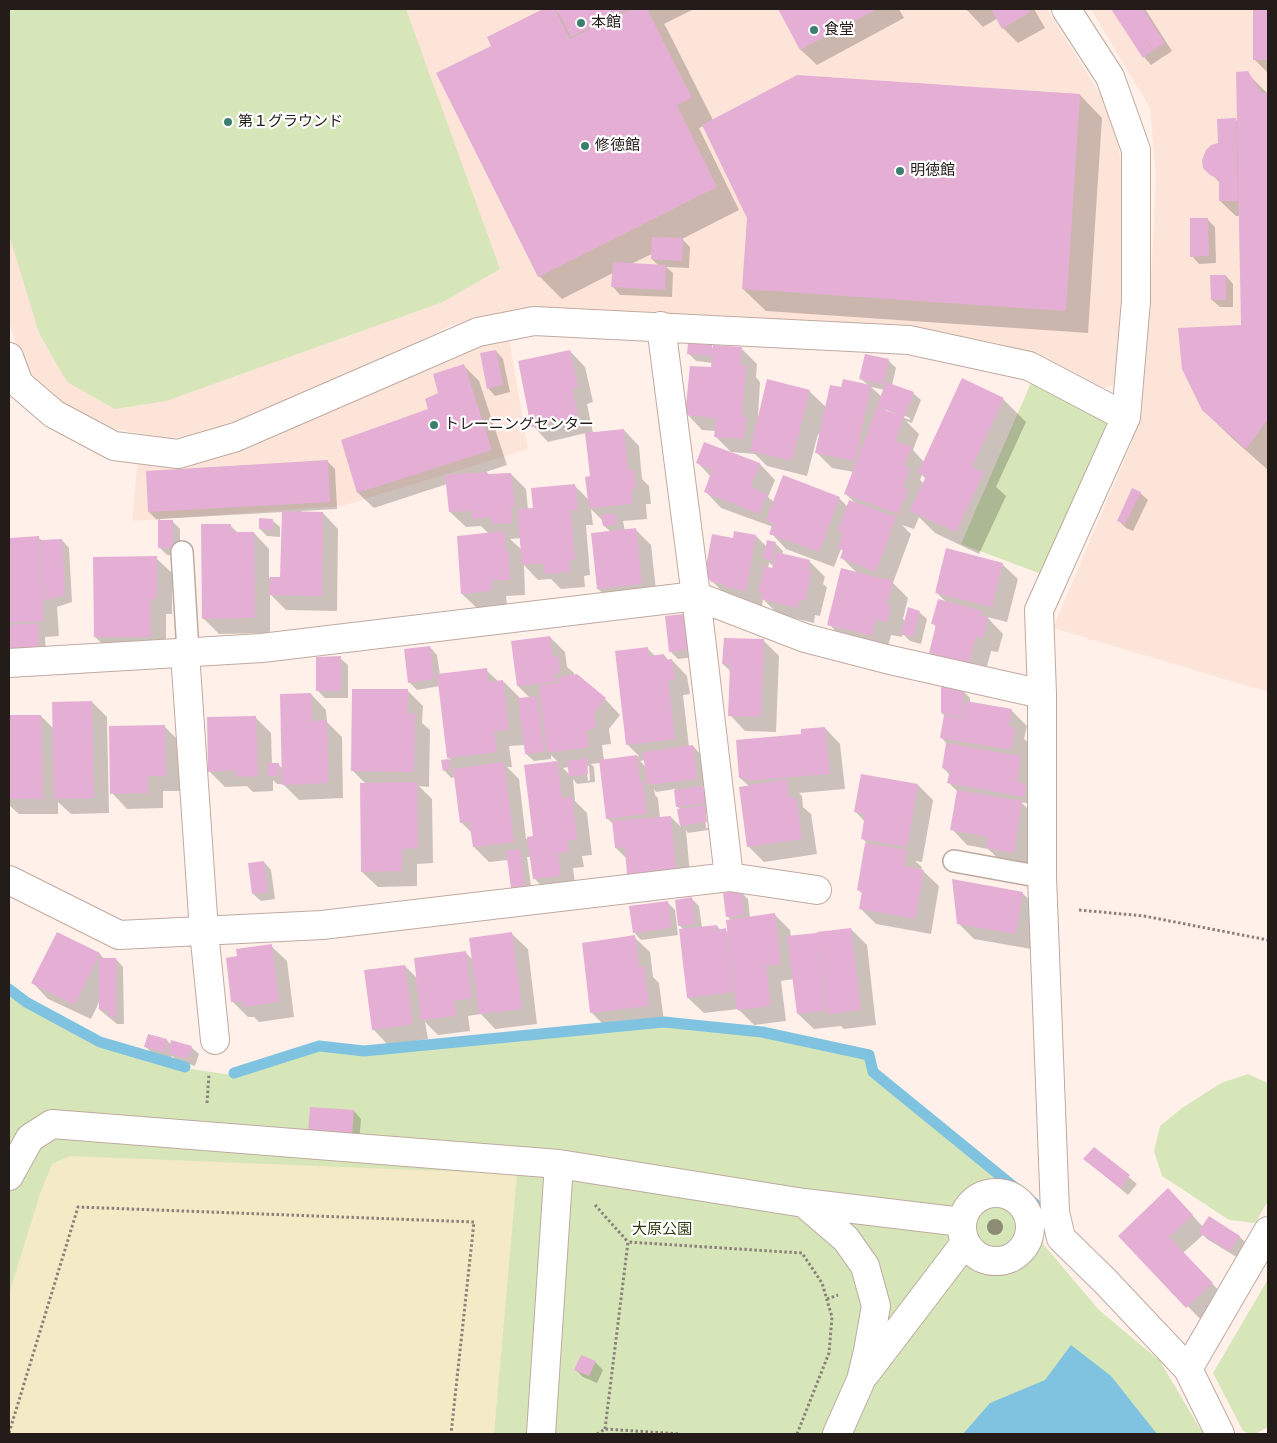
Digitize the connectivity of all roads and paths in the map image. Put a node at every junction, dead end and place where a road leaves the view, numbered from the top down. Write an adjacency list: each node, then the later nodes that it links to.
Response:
1 (1066, 9): 5 (street)
2 (661, 326): 4 (street); 5 (street); 7 (street)
3 (9, 357): 4 (street)
4 (14, 386)
5 (1126, 417): 10 (street)
6 (182, 552): 8 (lane)
7 (696, 596): 8 (street); 10 (street); 12 (street)
8 (186, 652): 9 (street); 17 (street)
9 (9, 663)
10 (1042, 694): 13 (street)
11 (954, 861): 13 (lane)
12 (729, 877): 15 (street); 17 (street)
13 (1042, 877): 16 (street)
14 (9, 880): 17 (street)
15 (817, 890)
16 (1044, 906): 18 (path); 25 (street)
17 (204, 931): 19 (street)
18 (1268, 940)
19 (215, 1040): 20 (path)
20 (204, 1136): 21 (street); 22 (street)
21 (558, 1164): 23 (street); 30 (street)
22 (9, 1176)
23 (804, 1203): 26 (street); 26 (street)
24 (1268, 1231): 25 (street)
25 (1188, 1369): 35 (street)
26 (861, 1380): 34 (street)
27 (605, 1429): 31 (path); 32 (path); 33 (path)
28 (9, 1433): 29 (path)
29 (451, 1434)
30 (541, 1434)
31 (597, 1434)
32 (680, 1434)
33 (797, 1434)
34 (837, 1434)
35 (1220, 1434)

